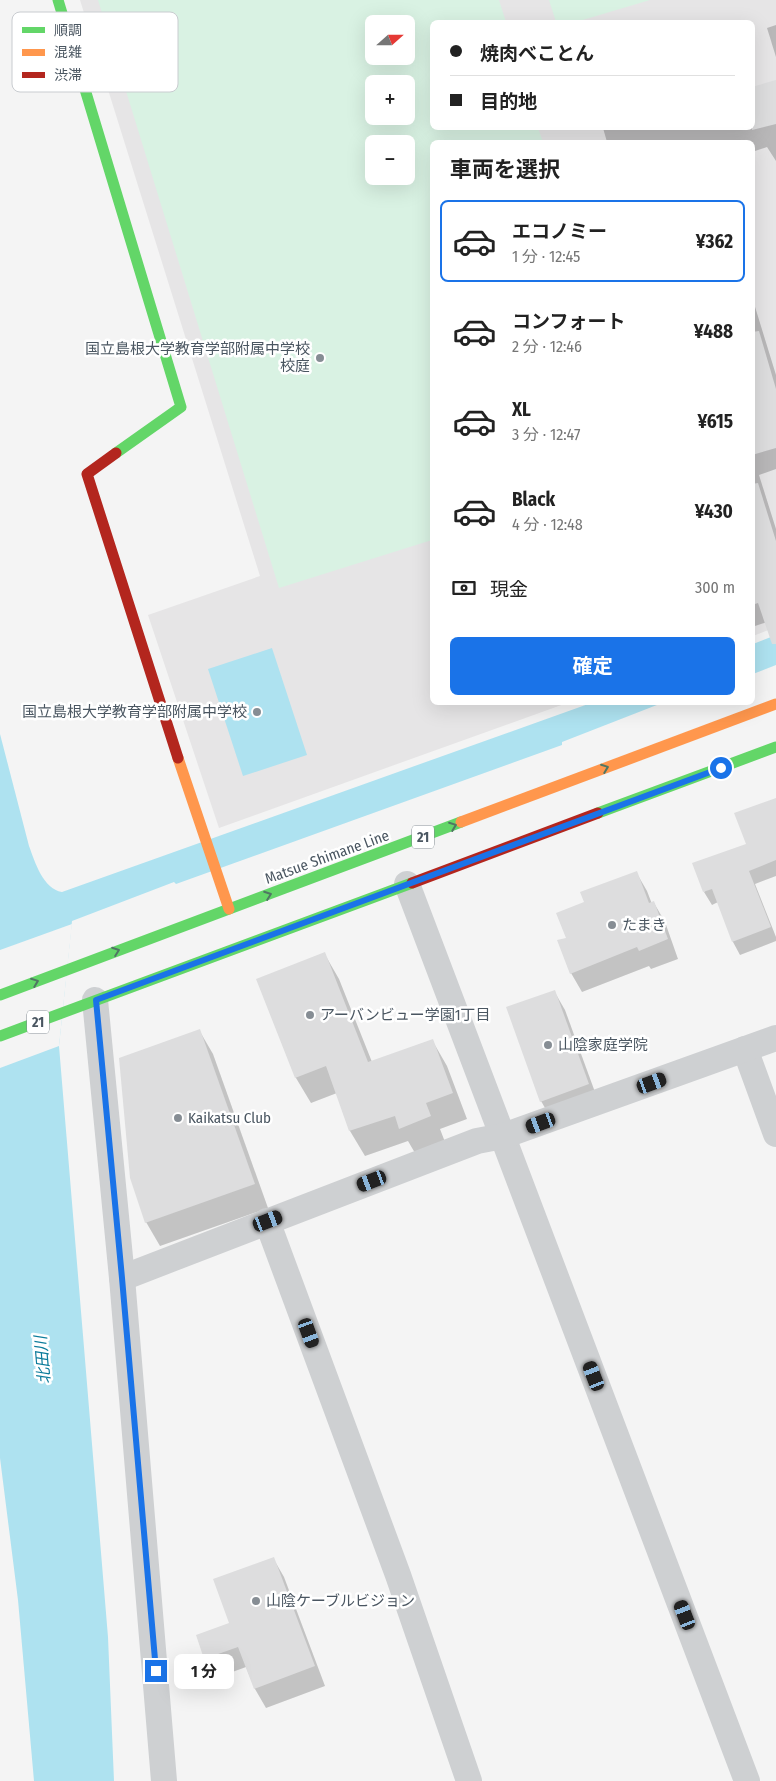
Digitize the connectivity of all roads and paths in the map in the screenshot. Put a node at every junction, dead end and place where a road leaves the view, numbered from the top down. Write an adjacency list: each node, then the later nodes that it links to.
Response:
1 (58, 0): 2 (main road)
2 (62, 12)
3 (86, 92): 7 (main road)
4 (776, 704): 7 (main road, Matsue Shimane Line / 21, one-way to 4)
5 (776, 747): 6 (main road, 21)
6 (408, 884): 9 (main road, 21); 14 (street)
7 (229, 910): 8 (main road, Matsue Shimane Line / 21, one-way to 7)
8 (0, 995)
9 (85, 1004): 10 (main road, 21); 16 (street)
10 (0, 1036)
11 (776, 1038): 12 (street)
12 (745, 1049): 13 (street); 14 (street)
13 (776, 1134)
14 (504, 1136): 15 (street); 19 (street)
15 (268, 1221): 16 (street); 18 (street)
16 (122, 1278): 17 (street)
17 (164, 1781)
18 (469, 1781)
19 (747, 1781)

